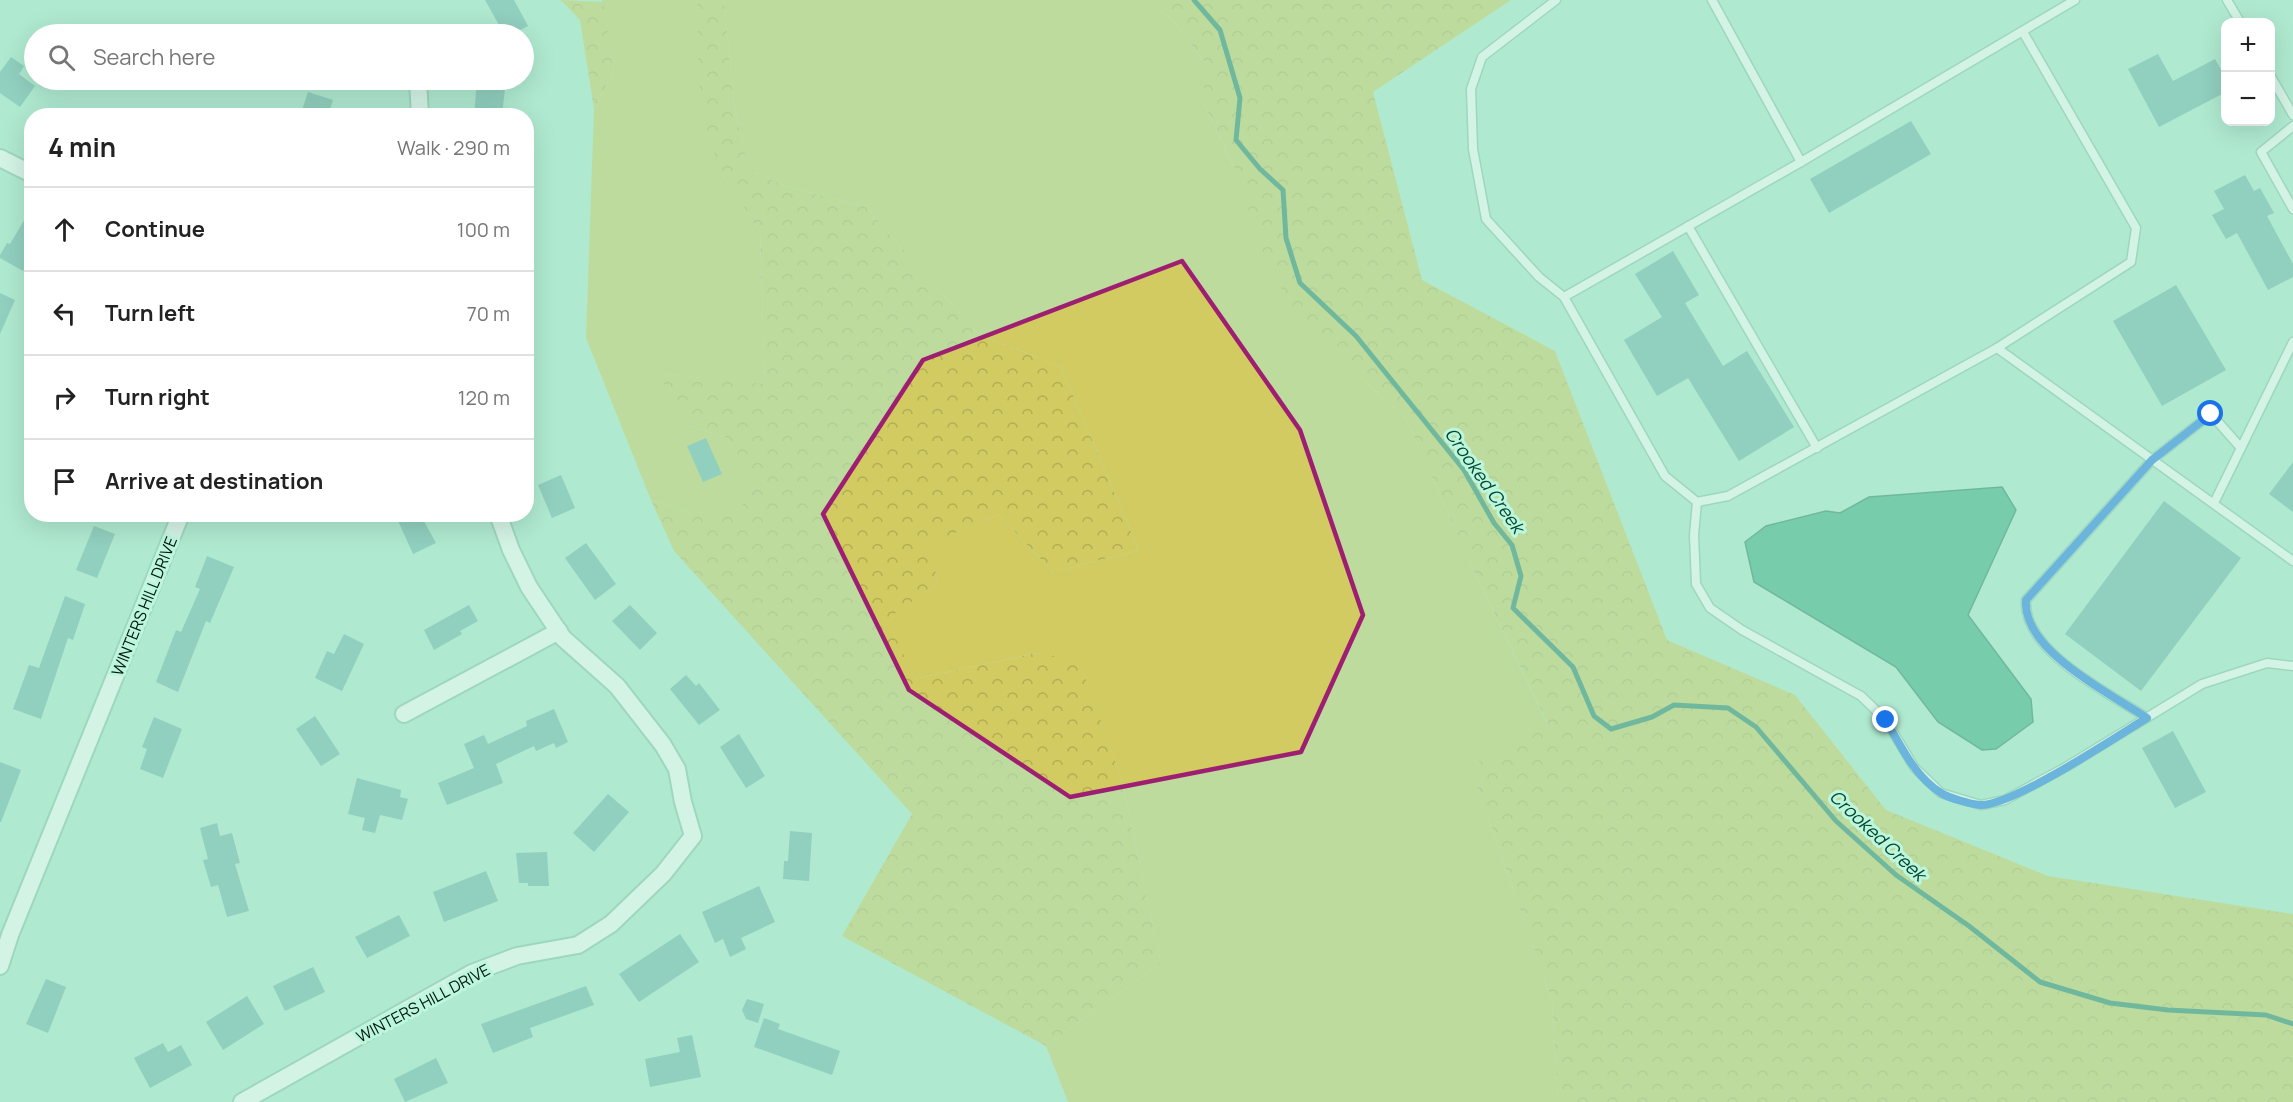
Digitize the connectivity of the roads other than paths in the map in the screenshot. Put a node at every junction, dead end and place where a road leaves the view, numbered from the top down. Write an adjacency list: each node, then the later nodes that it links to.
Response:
1 (1556, 0): 17 (lane)
2 (1712, 0): 13 (lane)
3 (2075, 0): 6 (lane)
4 (2227, 0): 5 (lane)
5 (2238, 18)
6 (2023, 32): 13 (lane); 19 (lane)
7 (2275, 82): 10 (lane)
8 (419, 90): 9 (street)
9 (420, 108)
10 (2293, 114)
11 (2293, 126): 15 (lane)
12 (0, 158): 14 (street)
13 (1801, 162): 16 (lane)
14 (24, 170)
15 (2293, 208)
16 (1688, 226): 17 (lane); 20 (lane)
17 (1564, 297): 23 (lane)
18 (2293, 342): 21 (lane)
19 (1997, 348): 20 (lane); 22 (lane)
20 (1817, 448): 23 (lane)
21 (2241, 448): 22 (lane); 24 (lane)
22 (2152, 460): 24 (lane); 31 (lane)
23 (1697, 501): 31 (lane)
24 (2214, 503): 27 (lane)
25 (178, 522): 32 (street, WINTERS HILL DRIVE)
26 (501, 522): 28 (street, WINTERS HILL DRIVE)
27 (2293, 561)
28 (559, 632): 30 (street); 34 (street, WINTERS HILL DRIVE)
29 (2293, 666): 31 (lane)
30 (404, 714)
31 (2147, 718)
32 (5, 933): 33 (street, WINTERS HILL DRIVE)
33 (0, 966)
34 (242, 1102)

